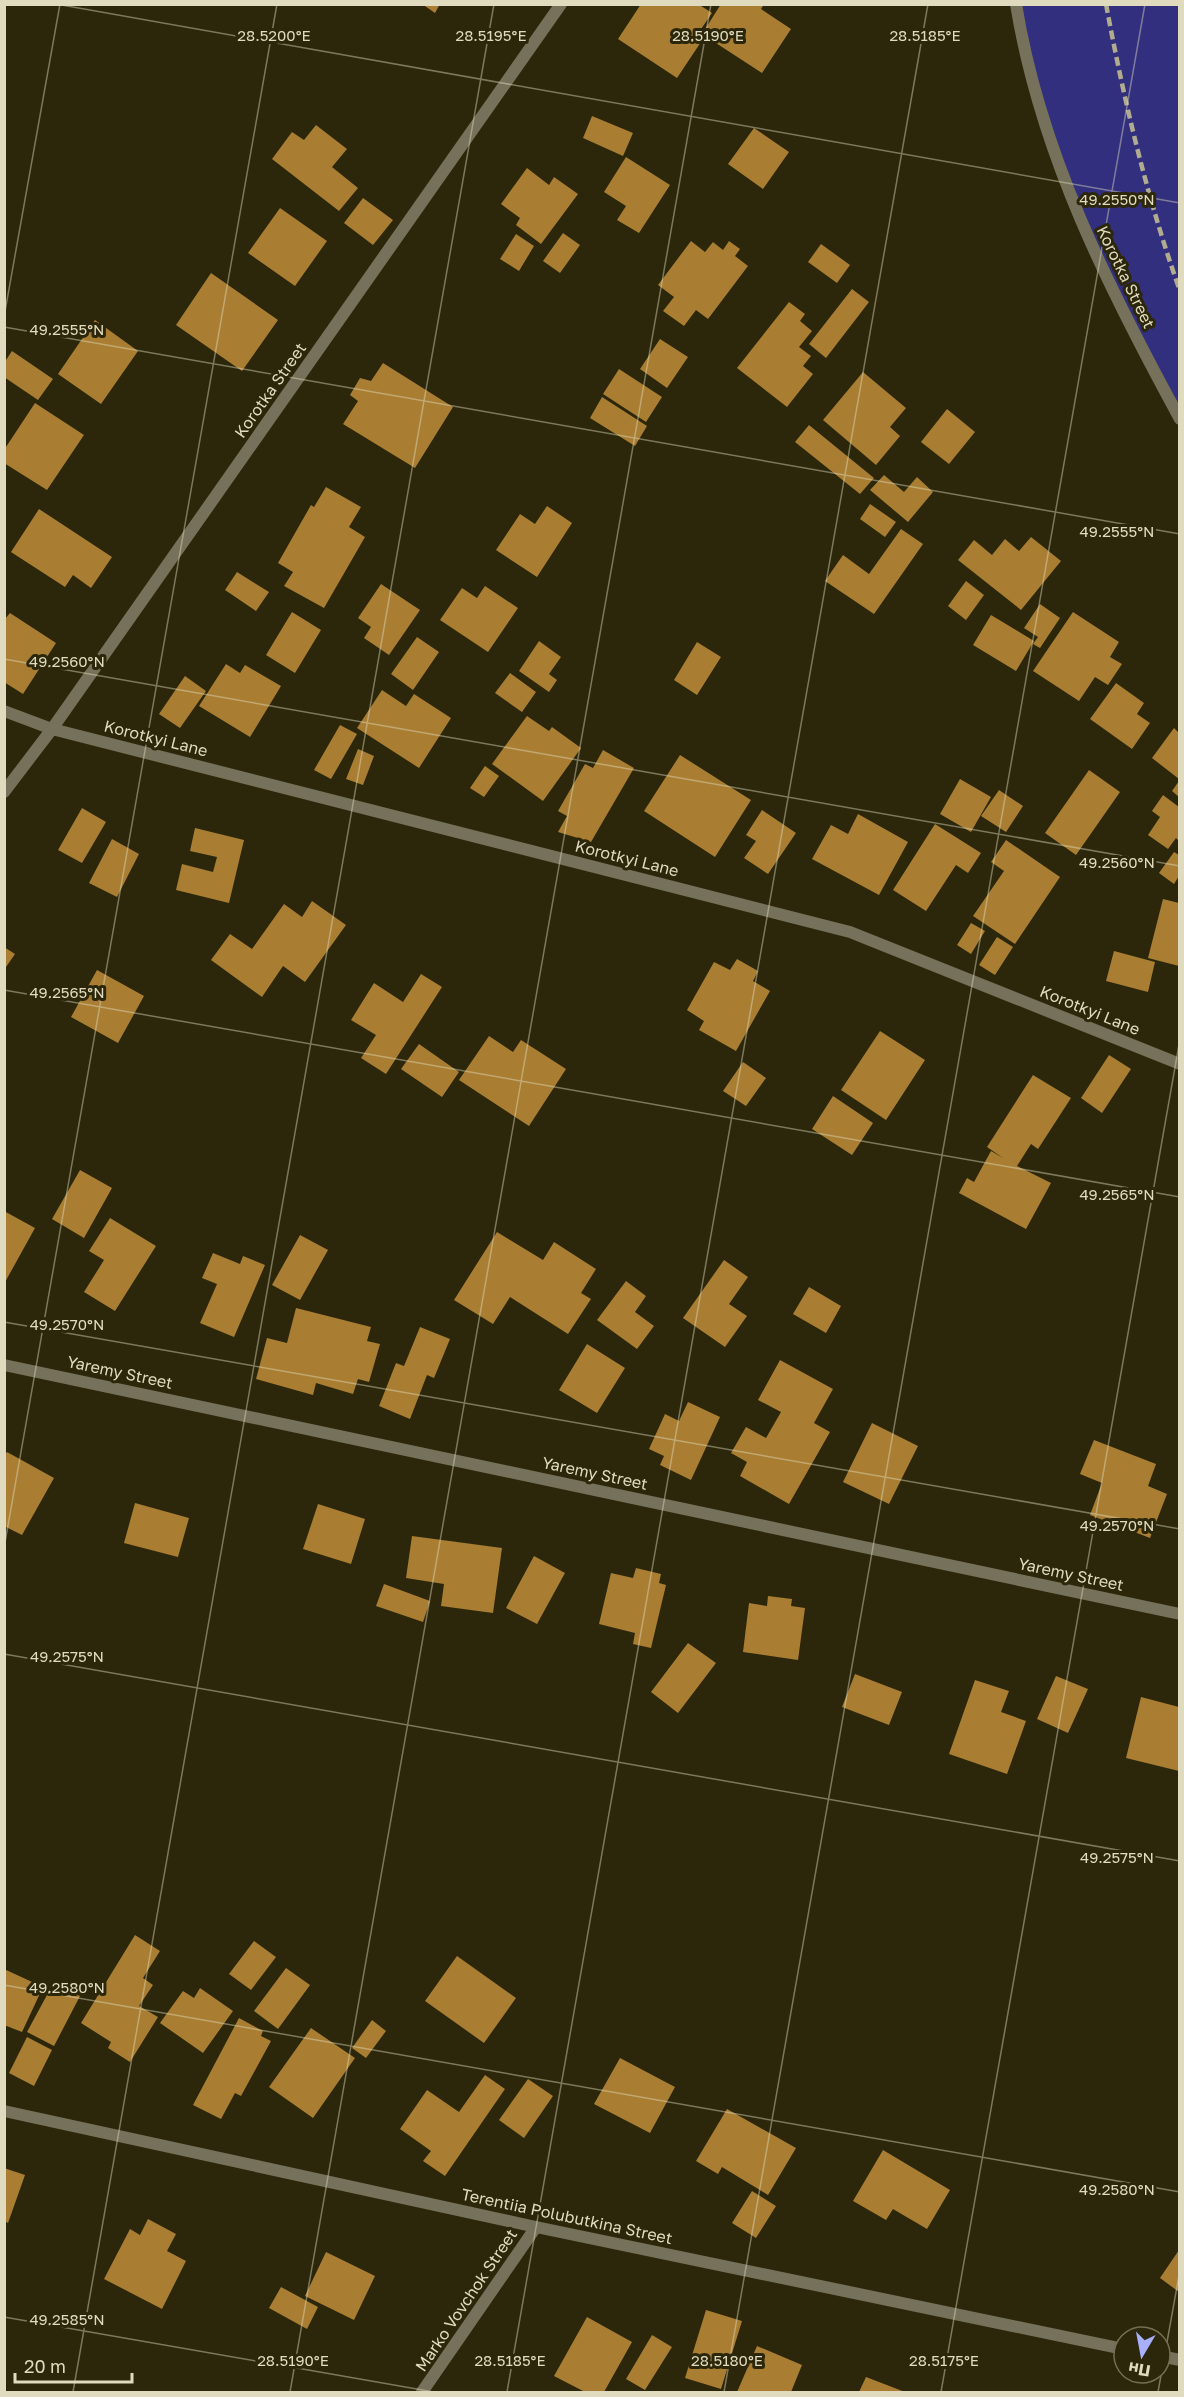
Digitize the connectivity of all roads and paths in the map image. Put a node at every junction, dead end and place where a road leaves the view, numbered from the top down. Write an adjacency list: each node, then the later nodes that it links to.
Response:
1 (561, 4): 5 (street, Korotka Street)
2 (1016, 4): 3 (street, Korotka Street)
3 (1179, 419)
4 (4, 711): 5 (street, Korotkyi Lane)
5 (52, 729): 6 (street, Korotka Street); 7 (street, Korotkyi Lane)
6 (4, 792)
7 (1179, 1064)
8 (4, 1365): 9 (street, Yaremy Street)
9 (1179, 1614)
10 (4, 2111): 11 (street, Terentiia Polubutkina Street)
11 (536, 2227): 12 (street, Terentiia Polubutkina Street); 13 (street, Marko Vovchok Street)
12 (1112, 2347)
13 (422, 2392)

